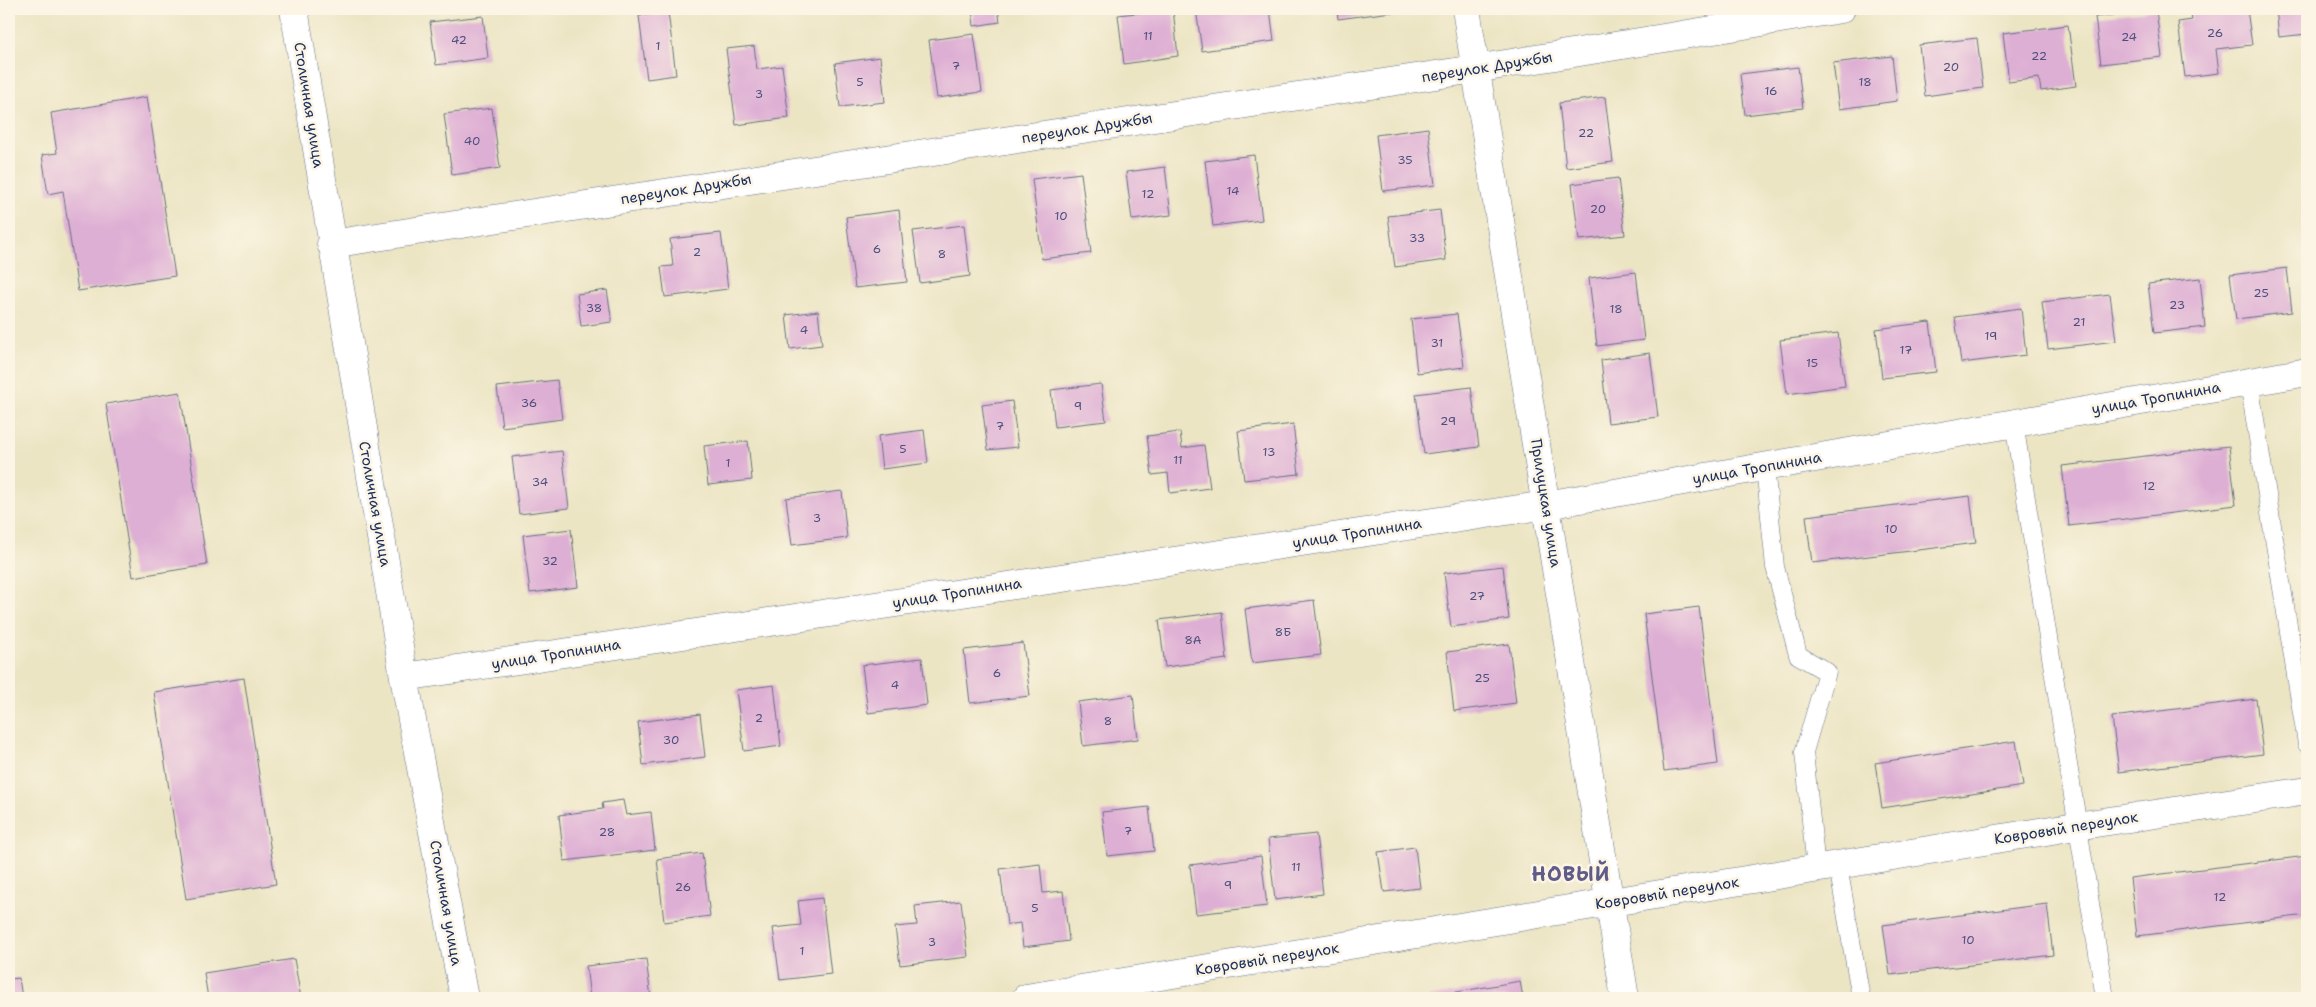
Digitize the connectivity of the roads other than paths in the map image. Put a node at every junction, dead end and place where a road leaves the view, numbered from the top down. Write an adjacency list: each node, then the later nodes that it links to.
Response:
1 (294, 9): 5 (street, Столичная улица)
2 (1466, 9): 4 (street, Прилуцкая улица)
3 (1841, 9): 4 (street, переулок Дружбы)
4 (1475, 69): 5 (street, переулок Дружбы); 10 (street, Прилуцкая улица)
5 (331, 244): 11 (street, Столичная улица)
6 (2307, 372): 7 (street, улица Тропинина)
7 (2249, 382): 8 (street, улица Тропинина); 12 (lane)
8 (2014, 423): 9 (street, улица Тропинина); 14 (lane)
9 (1765, 466): 10 (street, улица Тропинина); 15 (lane)
10 (1546, 504): 11 (street, улица Тропинина); 16 (street, Прилуцкая улица)
11 (404, 677): 17 (street, Столичная улица)
12 (2307, 744)
13 (2307, 791): 14 (street, Ковровый переулок)
14 (2076, 826): 15 (street, Ковровый переулок); 21 (lane)
15 (1827, 867): 16 (street, Ковровый переулок); 20 (lane)
16 (1608, 902): 18 (street, Ковровый переулок); 19 (street, Прилуцкая улица)
17 (464, 998)
18 (1026, 998)
19 (1625, 998)
20 (1861, 998)
21 (2105, 998)

